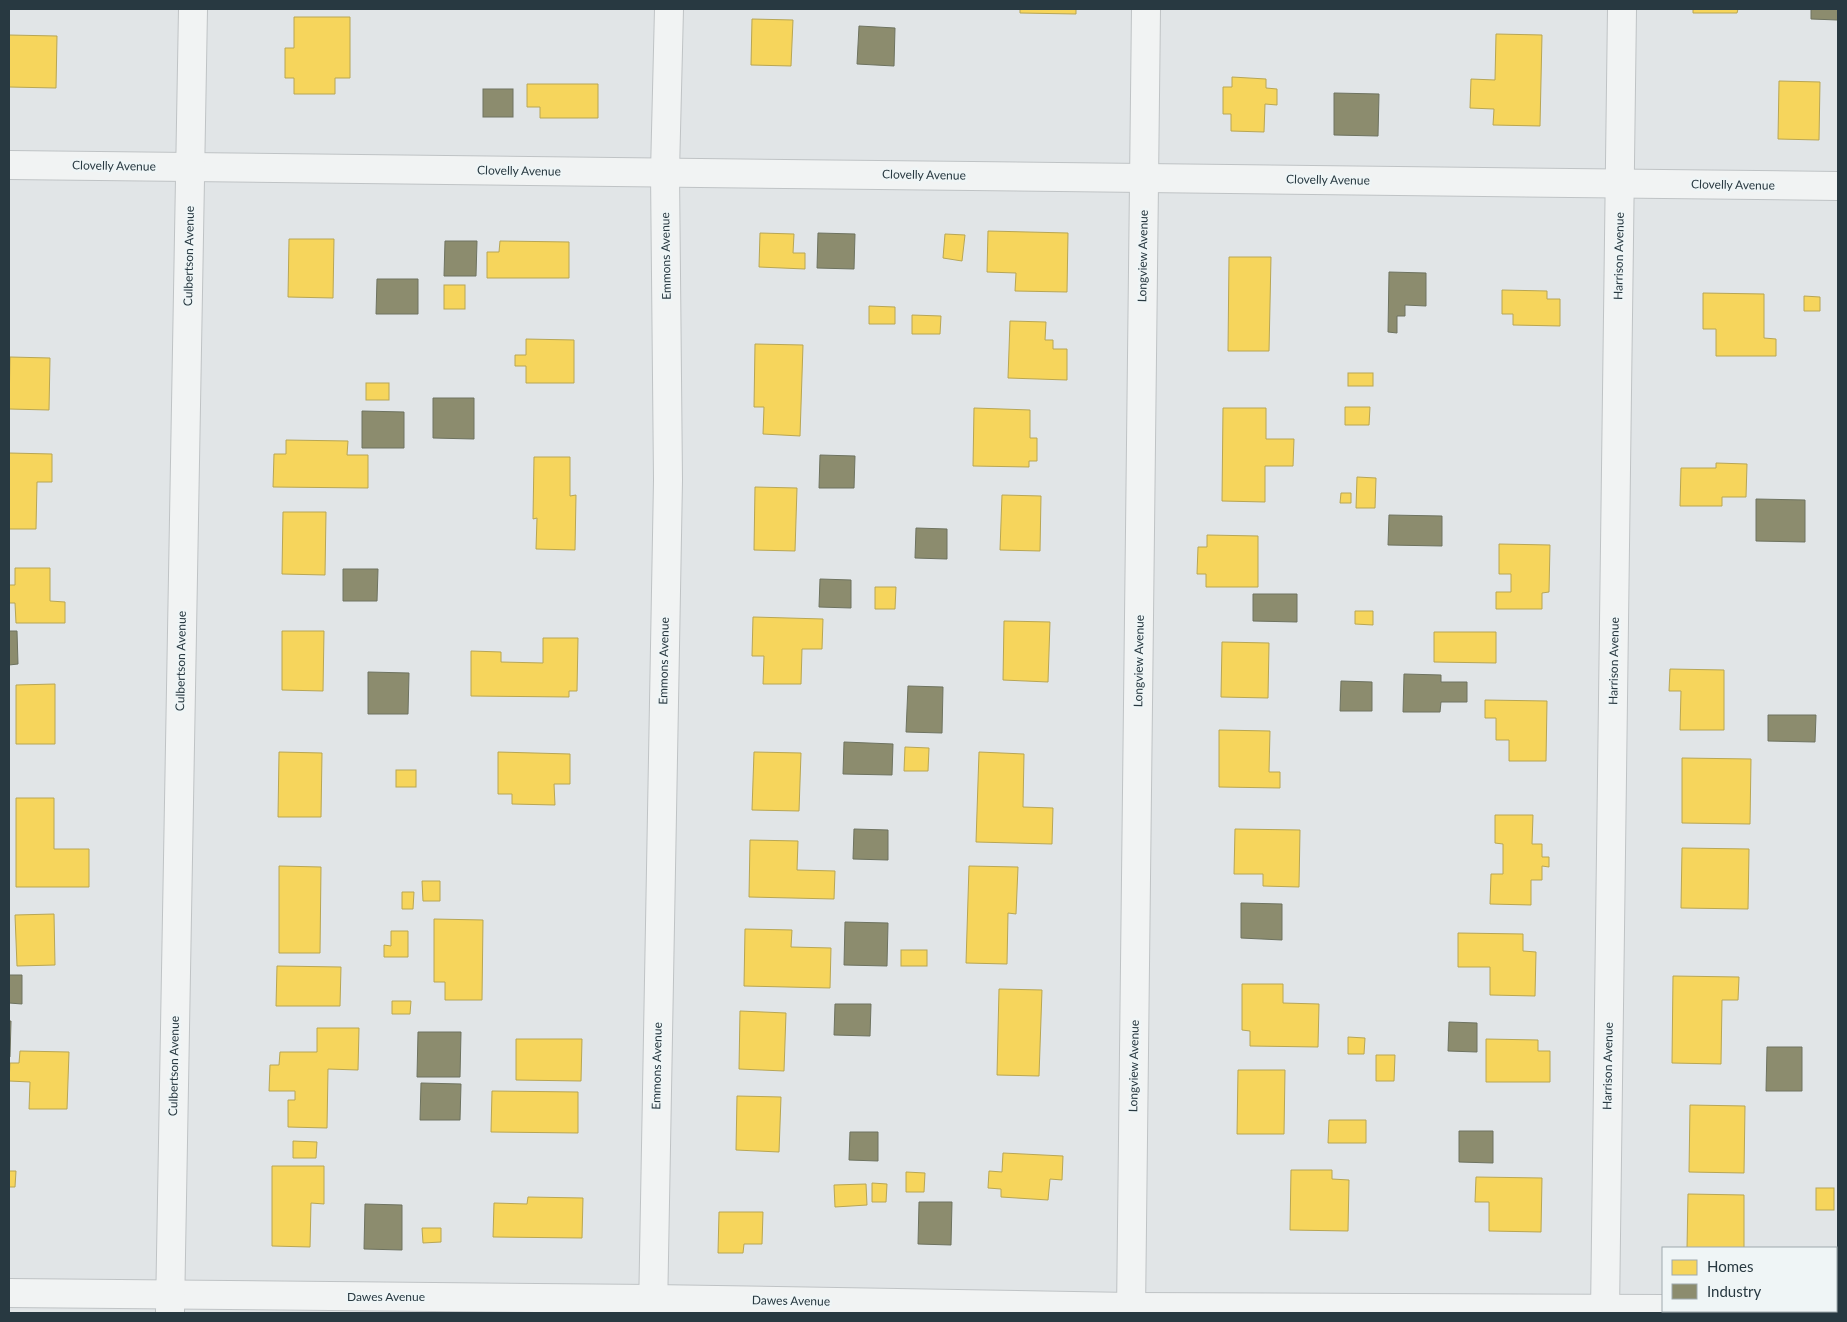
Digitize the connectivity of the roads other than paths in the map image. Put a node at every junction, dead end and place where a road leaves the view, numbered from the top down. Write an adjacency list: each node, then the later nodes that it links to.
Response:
1 (193, 9): 6 (street, Culbertson Avenue)
2 (669, 9): 7 (street, Emmons Avenue)
3 (1146, 9): 8 (street, Longview Avenue)
4 (1622, 9): 9 (street, Harrison Avenue)
5 (9, 165): 6 (street, Clovelly Avenue)
6 (190, 167): 7 (street, Clovelly Avenue); 12 (street, Culbertson Avenue)
7 (665, 172): 8 (street, Clovelly Avenue); 13 (street, Emmons Avenue)
8 (1144, 178): 9 (street, Clovelly Avenue); 15 (street, Longview Avenue)
9 (1620, 183): 10 (street, Clovelly Avenue); 16 (street, Harrison Avenue)
10 (1838, 186)
11 (9, 1293): 12 (street, Dawes Avenue)
12 (170, 1304): 13 (street, Dawes Avenue)
13 (653, 1306): 15 (street, Dawes Avenue)
14 (1662, 1309): 16 (street, Dawes Avenue)
15 (1131, 1310): 16 (street, Dawes Avenue)
16 (1605, 1311)

